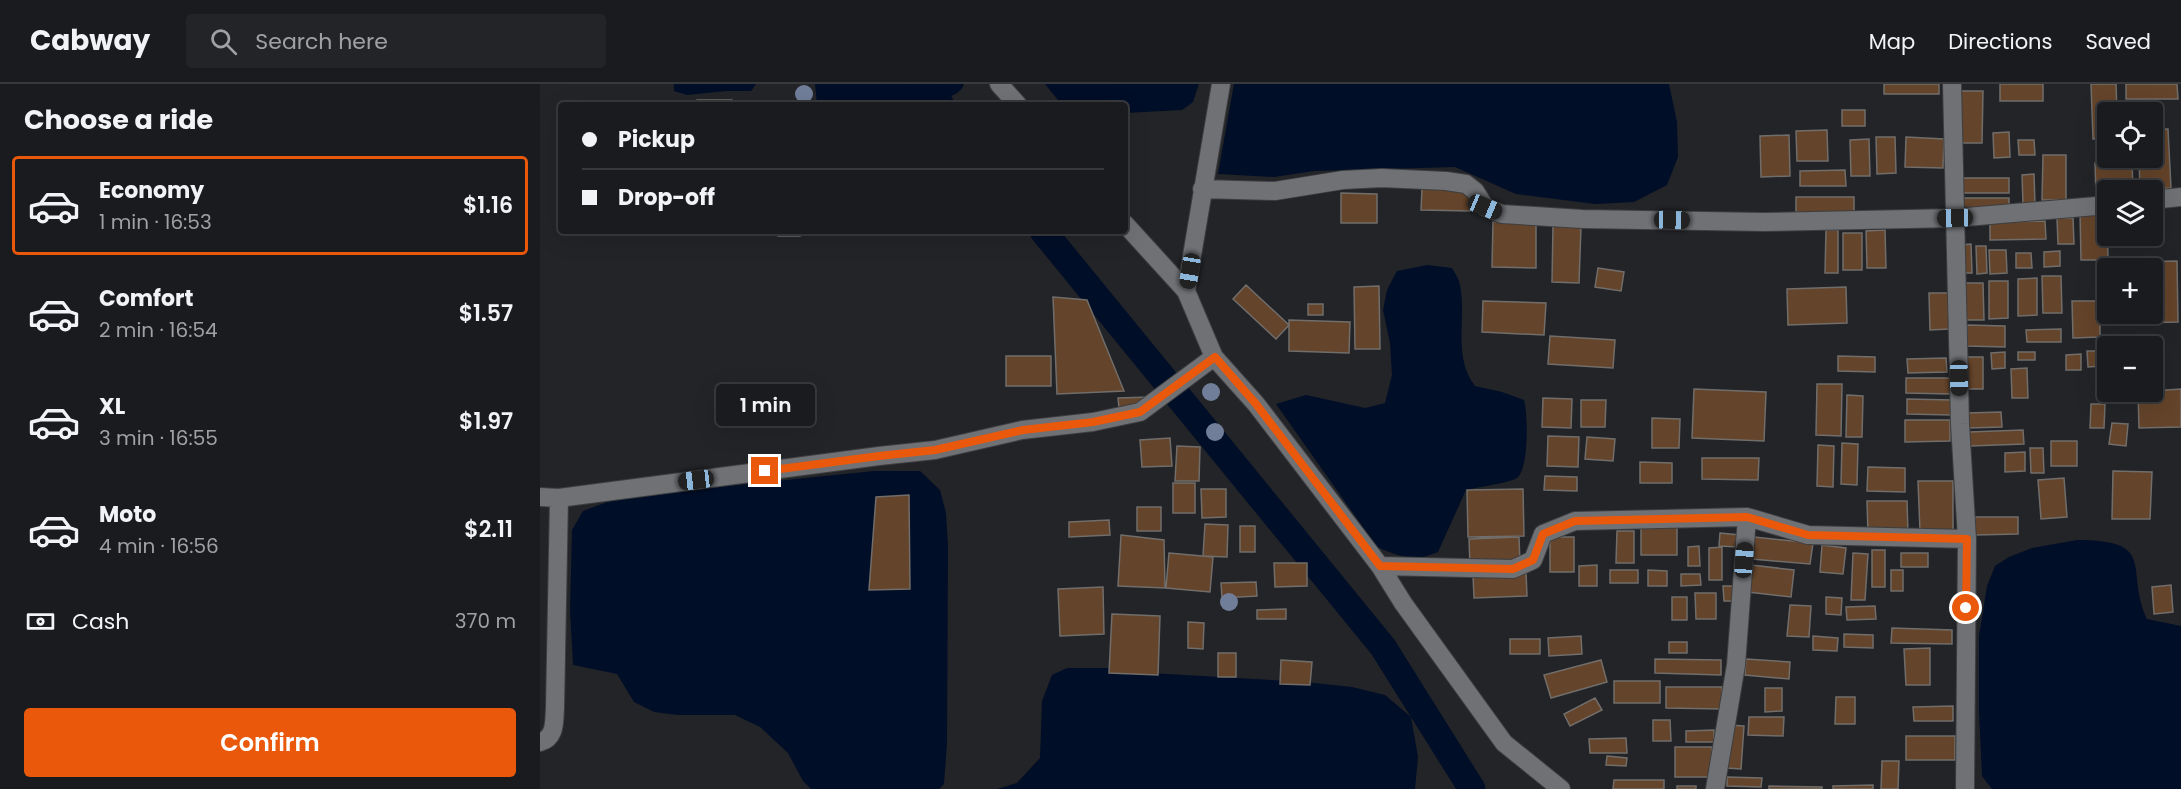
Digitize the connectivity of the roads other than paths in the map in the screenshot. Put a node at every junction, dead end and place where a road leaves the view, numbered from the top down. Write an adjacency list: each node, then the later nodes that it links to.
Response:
1 (999, 84): 4 (street)
2 (1221, 84): 5 (street)
3 (1952, 84): 9 (street)
4 (1015, 102)
5 (1202, 189): 9 (street); 11 (street)
6 (2181, 197): 7 (street)
7 (2163, 199)
8 (2097, 206): 9 (street)
9 (1955, 218): 16 (street)
10 (1128, 227): 11 (street)
11 (1186, 291): 12 (street)
12 (1215, 357): 14 (street); 17 (street)
13 (540, 497): 14 (street)
14 (559, 498): 18 (street)
15 (1747, 517): 16 (street); 17 (street); 20 (street)
16 (1967, 539): 21 (street)
17 (1380, 566): 19 (street)
18 (540, 742)
19 (1561, 789)
20 (1715, 789)
21 (1965, 789)

